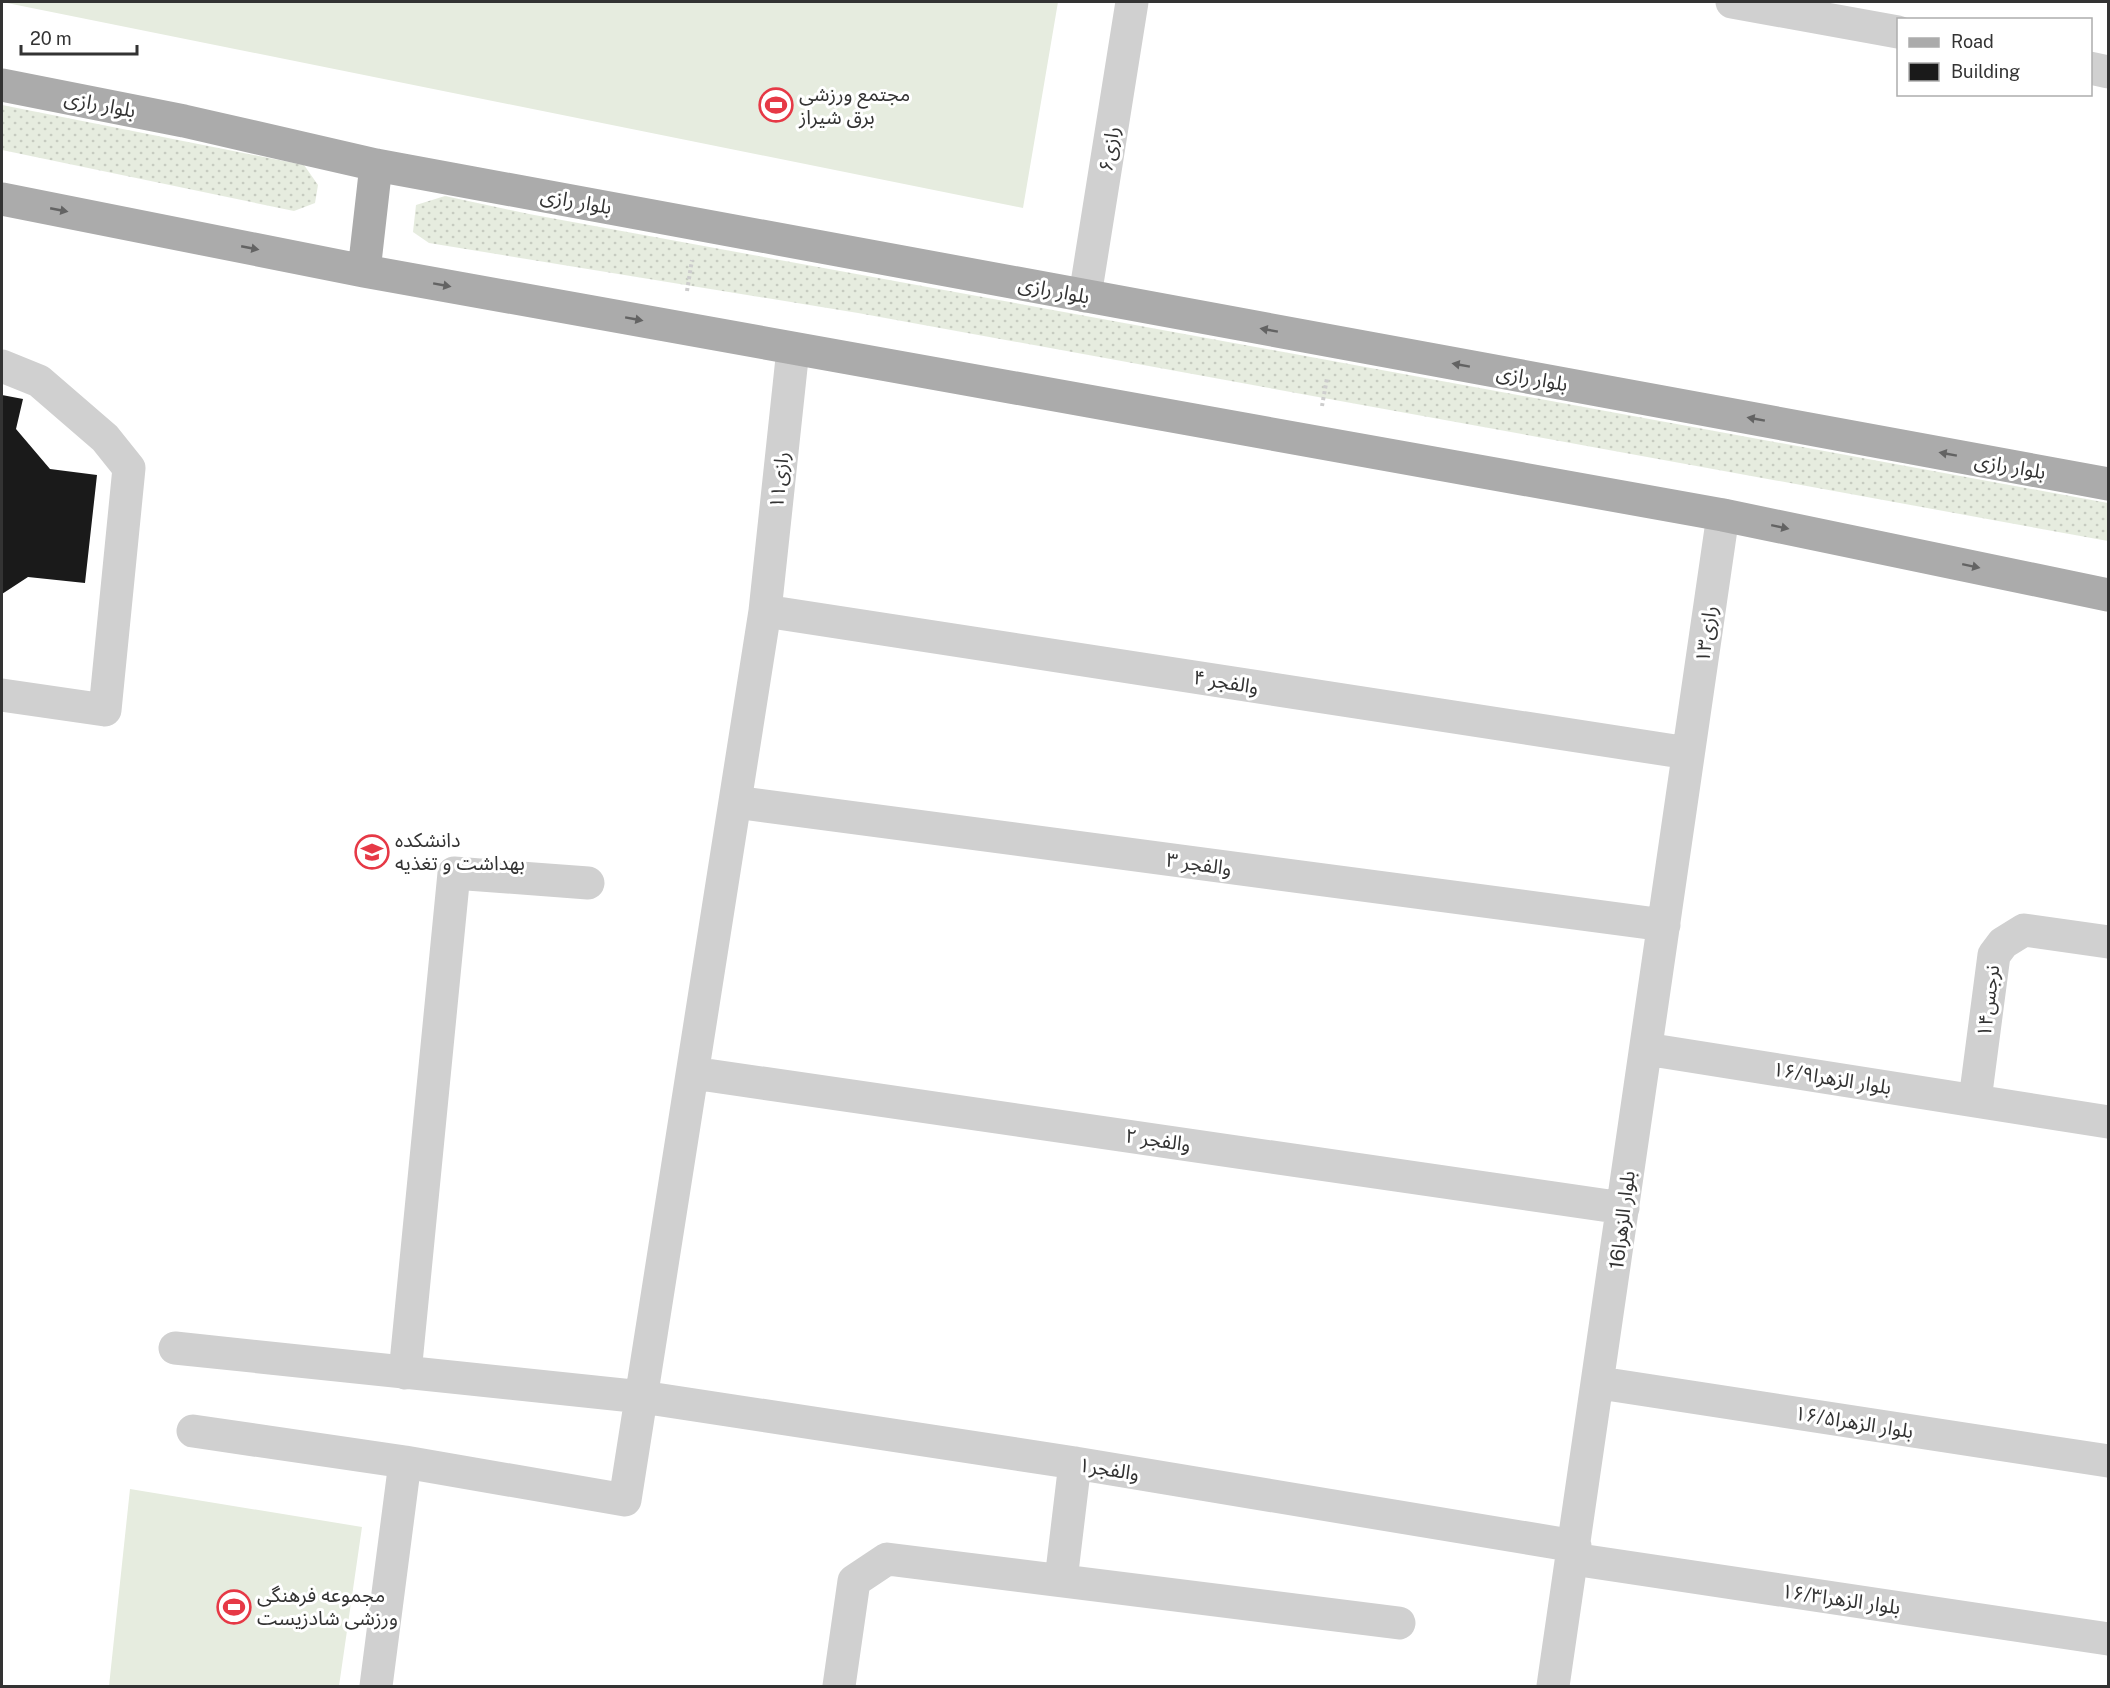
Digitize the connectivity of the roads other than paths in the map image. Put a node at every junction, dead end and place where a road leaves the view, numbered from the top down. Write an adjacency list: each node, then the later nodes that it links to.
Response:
1 (1132, 2): 10 (street, رازی۶)
2 (1732, 2): 3 (street)
3 (1897, 32)
4 (2092, 68): 5 (street)
5 (2109, 72)
6 (2, 85): 7 (main road, بلوار رازی)
7 (376, 165): 9 (main road); 10 (main road, بلوار رازی)
8 (2, 199): 9 (main road, one-way to 9)
9 (364, 271): 11 (main road, one-way to 11)
10 (1086, 296): 13 (main road, بلوار رازی, one-way to 10)
11 (794, 349): 14 (main road); 16 (street, رازی۱۱)
12 (2, 366): 17 (street)
13 (2109, 484)
14 (1723, 515): 15 (main road, one-way to 15); 18 (street, رازی۱۳)
15 (2109, 595)
16 (765, 611): 18 (street, والفجر ۴); 19 (street, رازی۱۱)
17 (2, 695)
18 (1688, 753): 21 (street, 16بلوار الزهرا)
19 (735, 802): 21 (street, والفجر ۳); 24 (street, رازی۱۱)
20 (588, 883): 29 (street)
21 (1664, 925): 23 (street, 16بلوار الزهرا)
22 (2109, 942): 25 (street, نرجس۱۴)
23 (1646, 1049): 25 (street, بلوار الزهرا۱۶/۹); 27 (street, 16بلوار الزهرا)
24 (693, 1072): 27 (street, والفجر ۲); 31 (street, رازی۱۱)
25 (1975, 1100): 26 (street, بلوار الزهرا۱۶/۹)
26 (2109, 1122)
27 (1623, 1208): 30 (street, 16بلوار الزهرا)
28 (175, 1348): 29 (street, والفجر۱)
29 (405, 1373): 31 (street, والفجر۱)
30 (1600, 1383): 33 (street, بلوار الزهرا۱۶/۵); 36 (street, 16بلوار الزهرا)
31 (642, 1398): 34 (street, رازی۱۱); 35 (street, والفجر۱)
32 (193, 1431): 34 (street)
33 (2109, 1461)
34 (405, 1462): 40 (street)
35 (1075, 1463): 36 (street, والفجر۱); 37 (street)
36 (1574, 1553): 39 (street, بلوار الزهرا۱۶/۳); 42 (street, 16بلوار الزهرا)
37 (1061, 1580): 38 (street); 41 (street)
38 (1399, 1623)
39 (2109, 1639)
40 (376, 1686)
41 (839, 1686)
42 (1553, 1686)

